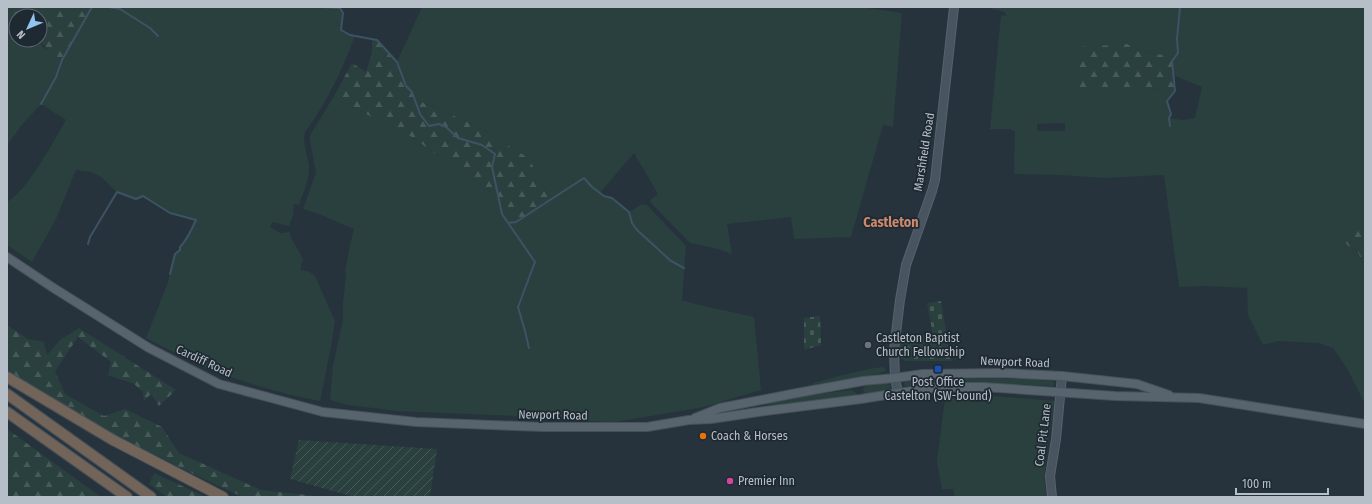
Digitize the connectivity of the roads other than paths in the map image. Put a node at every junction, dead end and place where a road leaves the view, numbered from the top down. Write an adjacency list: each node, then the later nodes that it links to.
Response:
1 (954, 7): 5 (street, Marshfield Road)
2 (7, 256): 13 (main road, Cardiff Road)
3 (1062, 376): 5 (main road, Newport Road); 8 (street, Coal Pit Lane); 10 (main road, Newport Road)
4 (7, 377): 15 (highway)
5 (895, 378): 7 (street, Marshfield Road); 12 (main road, Newport Road)
6 (7, 382): 15 (highway)
7 (898, 393): 8 (main road, Newport Road); 12 (main road, Newport Road)
8 (1060, 393): 10 (main road, Newport Road); 19 (street, Coal Pit Lane)
9 (7, 394): 17 (highway)
10 (1175, 397): 14 (main road, Newport Road)
11 (7, 412): 16 (highway)
12 (689, 420): 13 (main road, Newport Road)
13 (416, 422)
14 (1365, 424)
15 (88, 427): 18 (highway)
16 (127, 497)
17 (151, 497)
18 (224, 497)
19 (1052, 497)

